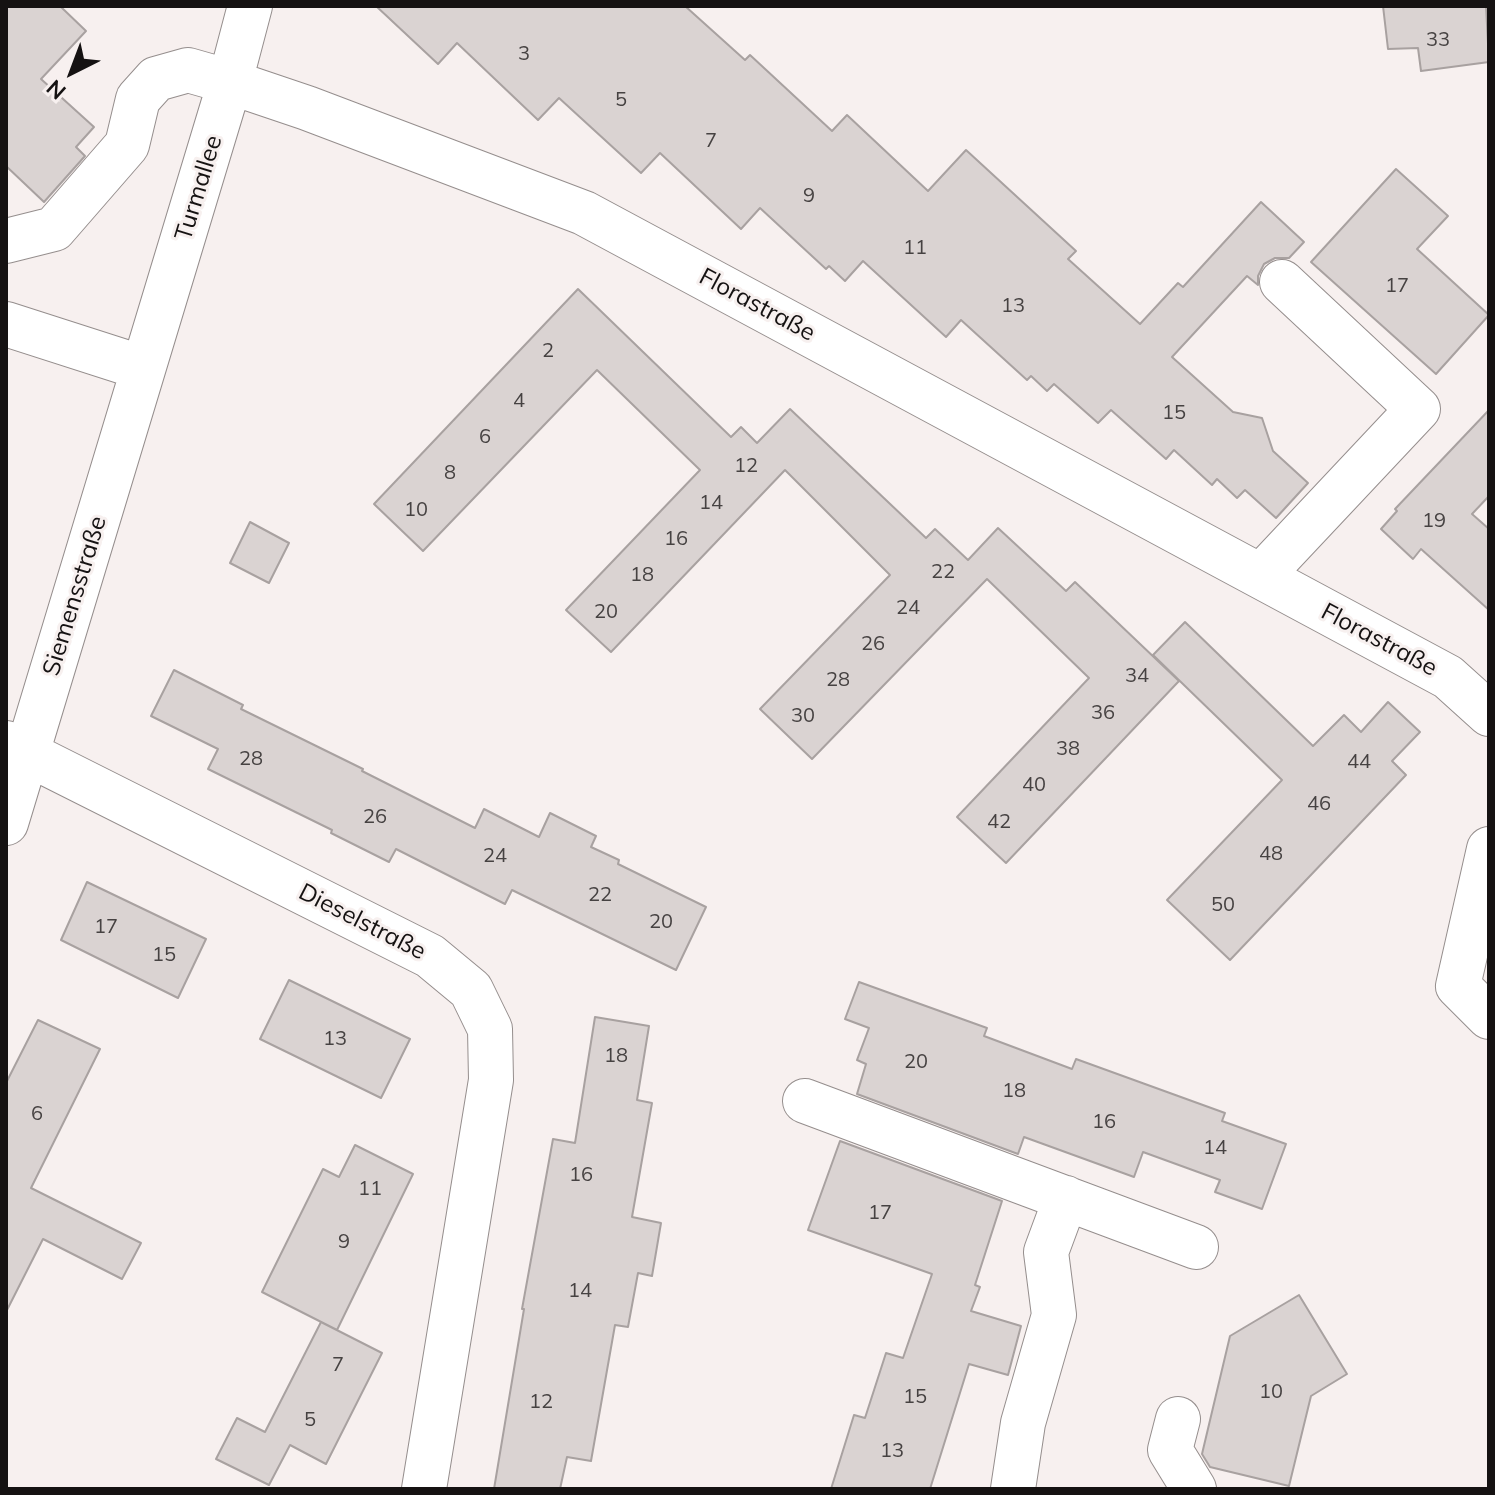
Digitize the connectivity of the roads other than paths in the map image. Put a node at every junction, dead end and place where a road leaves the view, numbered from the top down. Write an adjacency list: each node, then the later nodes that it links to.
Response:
1 (250, 6): 2 (street, Turmallee)
2 (230, 82): 3 (street, Florastraße); 6 (street, Turmallee); 7 (street, Florastraße)
3 (6, 241)
4 (1282, 282): 7 (street)
5 (6, 324): 6 (street)
6 (143, 368): 9 (street, Siemensstraße)
7 (1261, 576): 8 (street, Florastraße)
8 (1489, 714)
9 (16, 748): 10 (street, Siemensstraße); 17 (street, Dieselstraße)
10 (6, 823)
11 (1489, 849): 12 (street)
12 (1489, 1017)
13 (805, 1101): 14 (street)
14 (1066, 1198): 15 (street); 18 (street)
15 (1196, 1247)
16 (1178, 1419): 19 (street)
17 (424, 1489)
18 (1013, 1489)
19 (1194, 1489)

